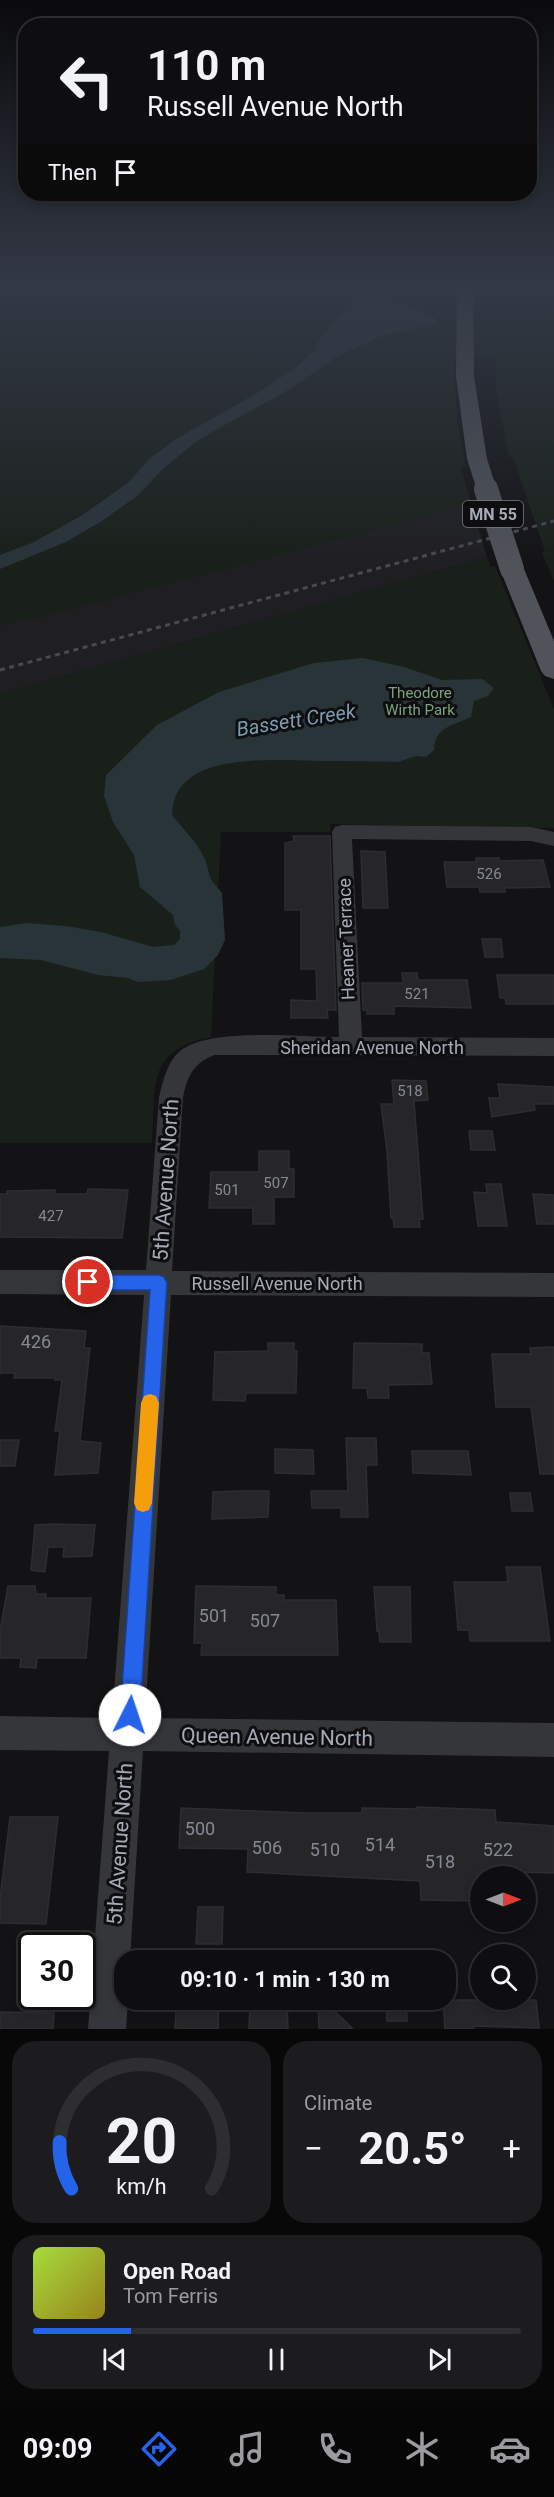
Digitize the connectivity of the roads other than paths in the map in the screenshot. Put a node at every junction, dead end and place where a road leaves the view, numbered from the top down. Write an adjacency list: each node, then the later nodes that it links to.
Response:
1 (466, 379): 3 (main road, MN 55)
2 (484, 379): 3 (main road, MN 55)
3 (489, 452): 4 (main road, MN 55, bridge)
4 (521, 566): 5 (main road, MN 55); 6 (main road, MN 55)
5 (554, 615)
6 (554, 671)
7 (554, 838): 8 (street, Heaner Terrace)
8 (351, 1046): 9 (street, Sheridan Avenue North); 10 (street, Sheridan Avenue North)
9 (554, 1047)
10 (191, 1054): 12 (street, 5th Avenue North)
11 (0, 1282): 12 (street, Russell Avenue North)
12 (159, 1283): 13 (street, Russell Avenue North); 15 (street, 5th Avenue North)
13 (554, 1285)
14 (0, 1733): 15 (street, Queen Avenue North)
15 (128, 1735): 16 (street, Queen Avenue North); 17 (street, 5th Avenue North)
16 (554, 1740)
17 (107, 2029)

